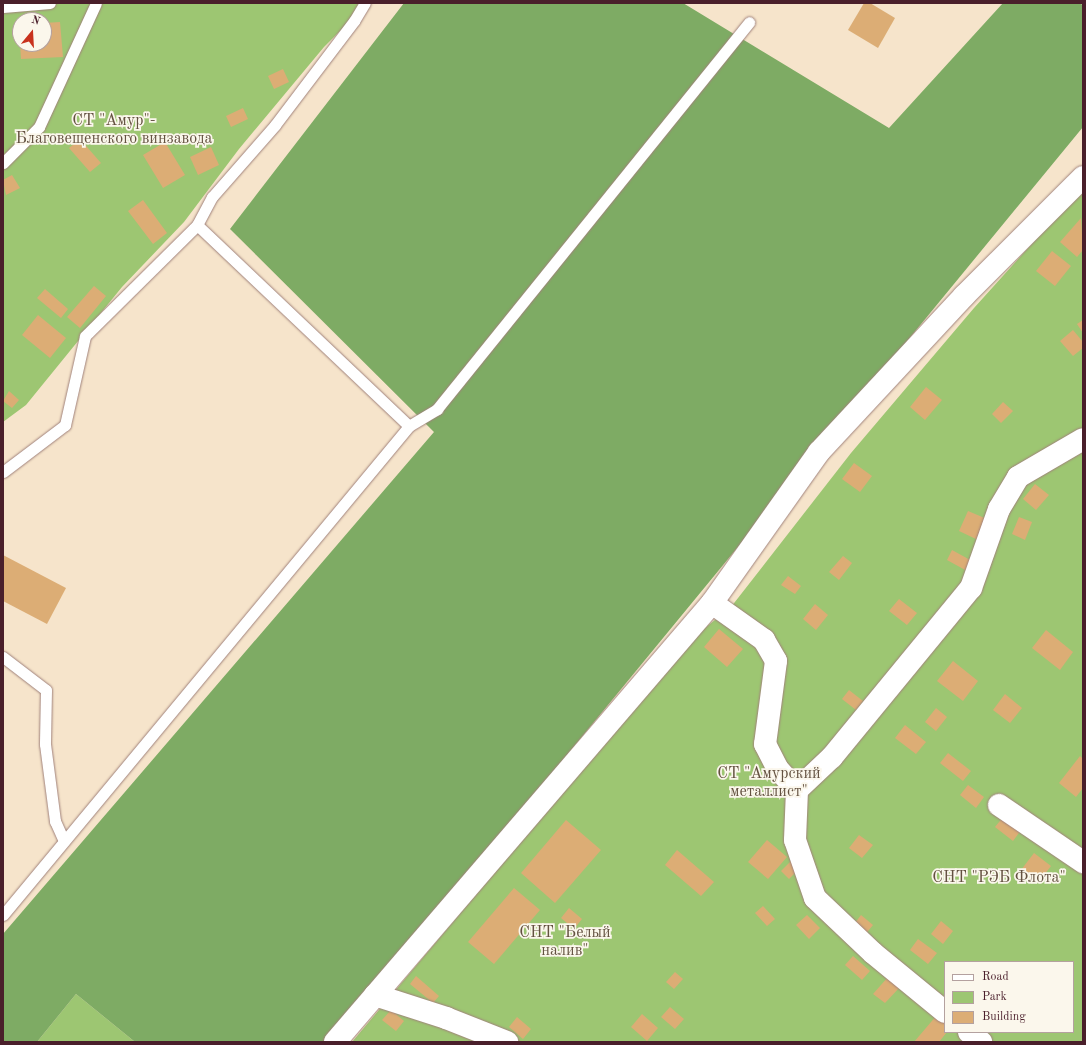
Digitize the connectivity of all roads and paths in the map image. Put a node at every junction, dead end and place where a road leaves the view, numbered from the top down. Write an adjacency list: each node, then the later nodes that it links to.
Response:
1 (50, 3): 4 (lane)
2 (96, 3): 6 (lane)
3 (364, 3): 8 (lane)
4 (3, 7)
5 (749, 22): 9 (lane)
6 (3, 163)
7 (1083, 177): 12 (street)
8 (197, 226): 9 (lane); 11 (lane)
9 (409, 426): 16 (lane)
10 (1083, 439): 14 (street)
11 (3, 472)
12 (712, 603): 14 (street); 19 (street)
13 (3, 657): 16 (lane)
14 (797, 790): 20 (street)
15 (999, 805): 17 (street)
16 (64, 841): 18 (lane)
17 (1083, 862)
18 (3, 915)
19 (375, 995): 22 (street); 23 (street)
20 (944, 1011)
21 (970, 1033): 24 (street)
22 (335, 1042)
23 (507, 1042)
24 (981, 1042)

